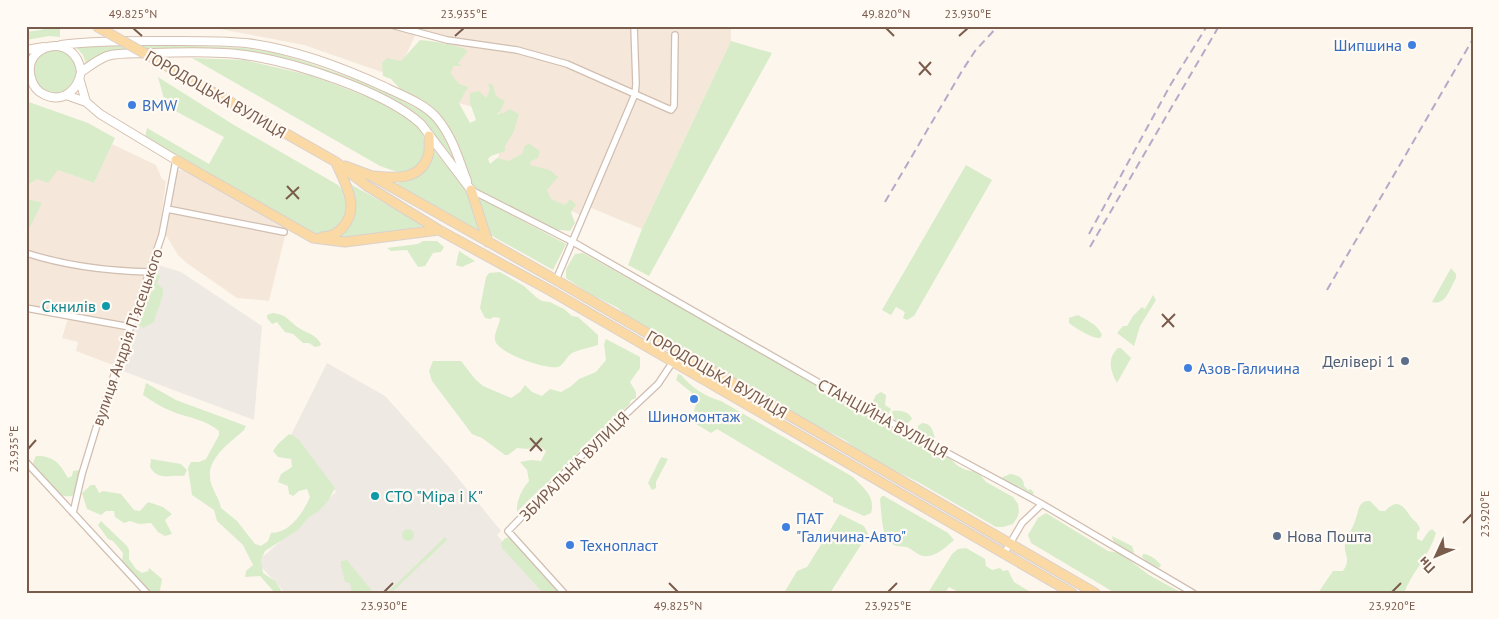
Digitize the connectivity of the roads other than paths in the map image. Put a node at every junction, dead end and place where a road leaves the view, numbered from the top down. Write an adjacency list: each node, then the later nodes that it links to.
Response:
1 (96, 26): 15 (main road, ГОРОДОЦЬКА ВУЛИЦЯ, bridge)
2 (395, 26): 10 (street)
3 (634, 26): 10 (street)
4 (675, 36): 10 (street)
5 (51, 46): 6 (street); 7 (street); 9 (street); 17 (street)
6 (26, 50)
7 (81, 77): 11 (street); 12 (street); 13 (street)
8 (26, 84): 9 (street)
9 (36, 88): 11 (street)
10 (635, 94): 23 (street)
11 (66, 95): 12 (street)
12 (86, 102): 14 (street)
13 (429, 136): 16 (main road); 17 (street)
14 (176, 160): 18 (street, вулиця Андрія Пʼясецького); 21 (main road)
15 (336, 162): 16 (main road, ГОРОДОЦЬКА ВУЛИЦЯ); 19 (main road, ГОРОДОЦЬКА ВУЛИЦЯ); 21 (main road)
16 (372, 176): 22 (main road, ГОРОДОЦЬКА ВУЛИЦЯ)
17 (470, 190): 22 (main road); 23 (street, СТАНЦІЙНА ВУЛИЦЯ)
18 (167, 209): 20 (street); 25 (street, вулиця Андрія Пʼясецького)
19 (439, 230): 21 (main road); 30 (main road, ГОРОДОЦЬКА ВУЛИЦЯ)
20 (284, 232)
21 (313, 238)
22 (488, 242): 26 (main road, ГОРОДОЦЬКА ВУЛИЦЯ)
23 (573, 242): 26 (street); 32 (street, СТАНЦІЙНА ВУЛИЦЯ)
24 (26, 253): 25 (street)
25 (148, 272): 28 (street, вулиця Андрія Пʼясецького)
26 (556, 280): 29 (main road, ГОРОДОЦЬКА ВУЛИЦЯ)
27 (26, 308): 28 (street)
28 (130, 327): 33 (street, вулиця Андрія Пʼясецького)
29 (680, 352): 30 (street); 34 (main road, ГОРОДОЦЬКА ВУЛИЦЯ)
30 (674, 362): 35 (main road, ГОРОДОЦЬКА ВУЛИЦЯ); 37 (street, ЗБИРАЛЬНА ВУЛИЦЯ)
31 (26, 462): 33 (street)
32 (1042, 504): 34 (street); 40 (street, СТАНЦІЙНА ВУЛИЦЯ)
33 (73, 513): 36 (street)
34 (1010, 543): 35 (street); 39 (main road, ГОРОДОЦЬКА ВУЛИЦЯ)
35 (1004, 554): 38 (main road, ГОРОДОЦЬКА ВУЛИЦЯ)
36 (147, 593)
37 (564, 593)
38 (1072, 593)
39 (1095, 593)
40 (1193, 593)

